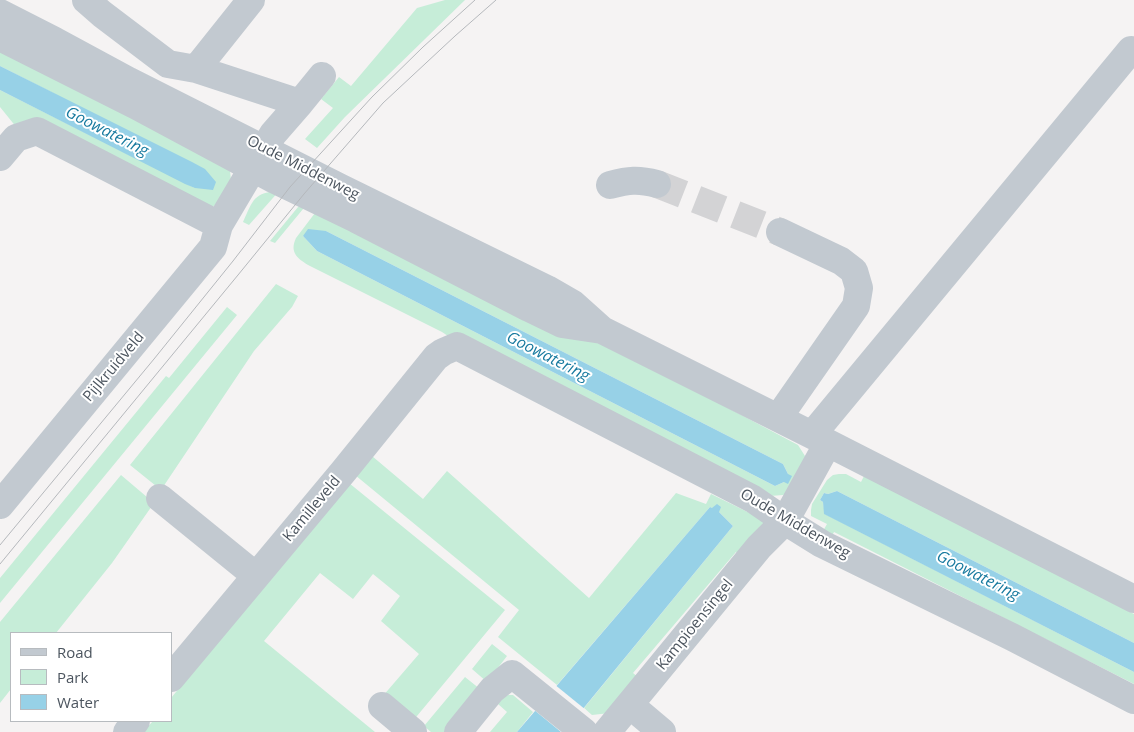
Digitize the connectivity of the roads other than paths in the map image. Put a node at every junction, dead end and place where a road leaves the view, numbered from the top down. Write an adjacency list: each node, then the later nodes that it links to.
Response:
1 (86, 0): 6 (street)
2 (251, 0): 6 (street)
3 (0, 13): 10 (street, Oude Middenweg)
4 (0, 37): 10 (street, Oude Middenweg)
5 (1134, 52): 17 (street, Kampioensingel)
6 (196, 69): 8 (street)
7 (322, 76): 8 (street, Pijlkruidveld)
8 (300, 103): 10 (street, Pijlkruidveld)
9 (8, 148): 13 (street)
10 (258, 158): 13 (street, Pijlkruidveld); 16 (street, Oude Middenweg)
11 (657, 184): 12 (street)
12 (610, 185)
13 (219, 225): 19 (street, Pijlkruidveld)
14 (780, 232): 16 (street)
15 (457, 346): 20 (street, Oude Middenweg); 21 (street, Kamilleveld)
16 (778, 418): 17 (street, Oude Middenweg)
17 (820, 439): 20 (street, Kampioensingel); 22 (street, Oude Middenweg)
18 (160, 498): 21 (street)
19 (0, 505)
20 (785, 520): 24 (street, Oude Middenweg); 25 (street, Kampioensingel)
21 (256, 576): 23 (street, Kamilleveld)
22 (1134, 599)
23 (172, 677)
24 (1134, 700)
25 (630, 705): 32 (street, Kampioensingel); 33 (street)
26 (382, 706): 30 (street)
27 (135, 722): 29 (street)
28 (582, 731): 31 (street)
29 (127, 732)
30 (413, 732)
31 (458, 732)
32 (607, 732)
33 (662, 732)

